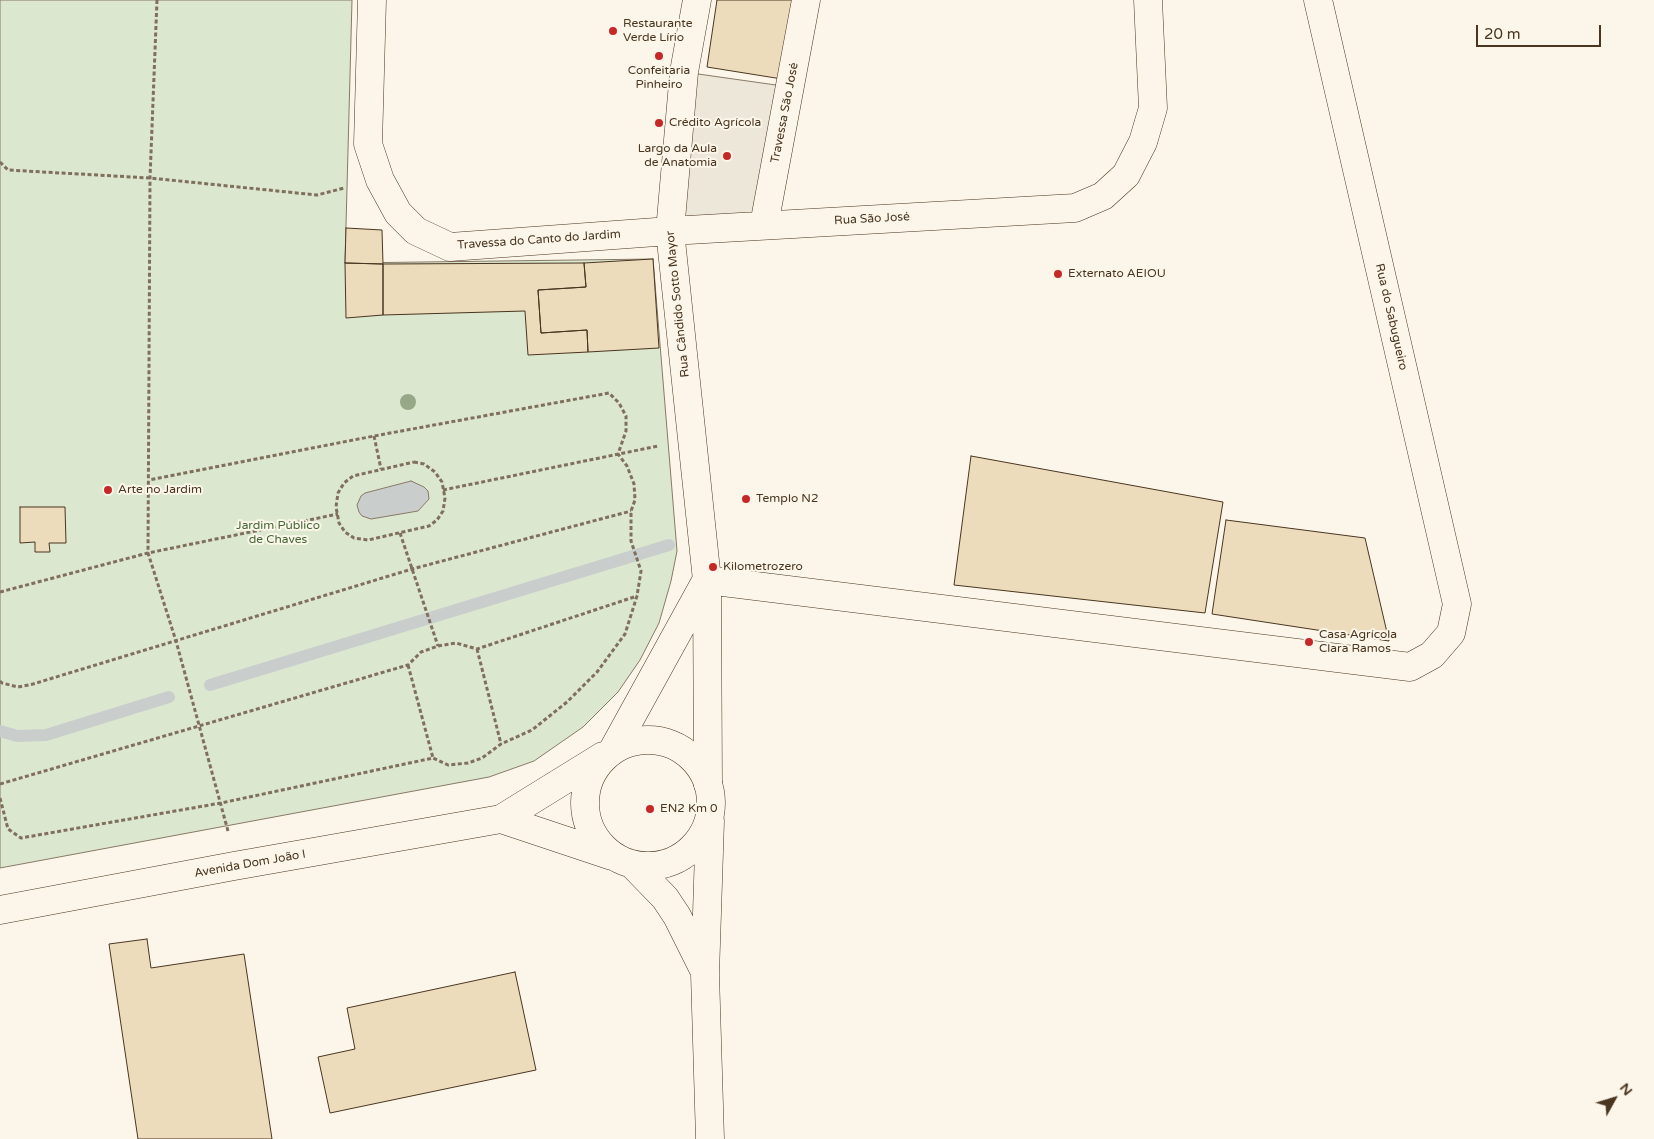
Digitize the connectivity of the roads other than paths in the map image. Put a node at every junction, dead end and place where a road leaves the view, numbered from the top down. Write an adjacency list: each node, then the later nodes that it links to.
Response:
1 (372, 0): 7 (street, Travessa do Canto do Jardim)
2 (697, 0): 7 (street, Rua Cândido Sotto Mayor)
3 (806, 0): 6 (street, Travessa São José)
4 (1148, 0): 6 (street, Rua São José)
5 (1318, 0): 8 (street, Rua do Sabugueiro)
6 (764, 226): 7 (street, Rua São José)
7 (670, 231): 8 (street, Rua Cândido Sotto Mayor)
8 (707, 580): 9 (street); 10 (street, Rua Cândido Sotto Mayor)
9 (609, 752): 10 (street); 12 (street, Avenida Dom João I); 13 (street)
10 (708, 784): 11 (street)
11 (710, 814): 13 (street); 15 (street)
12 (501, 819): 13 (street, Avenida Dom João I); 14 (street, Avenida Dom João I)
13 (623, 860): 15 (street)
14 (0, 910)
15 (705, 974): 16 (street)
16 (710, 1139)

